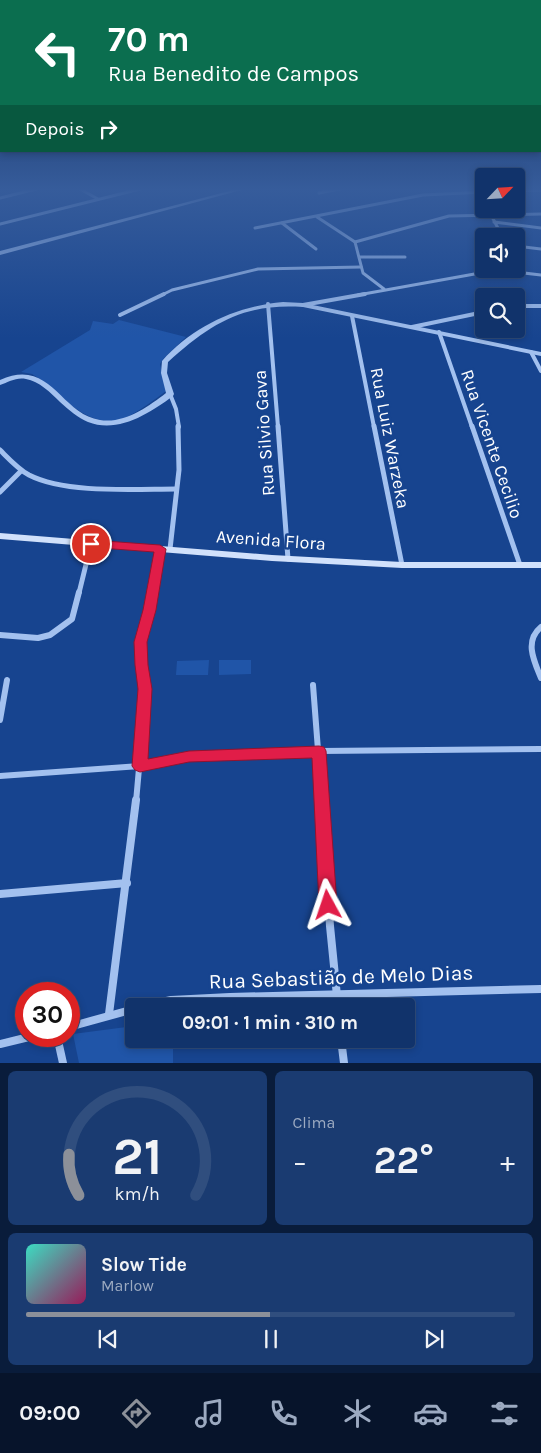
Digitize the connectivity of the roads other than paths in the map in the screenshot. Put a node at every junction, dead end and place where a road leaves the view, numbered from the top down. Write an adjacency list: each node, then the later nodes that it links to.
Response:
1 (55, 239): 9 (street)
2 (302, 239): 8 (street)
3 (350, 239): 5 (street)
4 (367, 239): 5 (street)
5 (355, 242): 10 (street)
6 (525, 247): 7 (street)
7 (541, 249)
8 (316, 250)
9 (0, 253)
10 (360, 256): 11 (street); 12 (street)
11 (405, 257)
12 (361, 267): 16 (street); 22 (street)
13 (525, 273): 15 (street)
14 (475, 274): 16 (street)
15 (541, 275)
16 (384, 289): 18 (street)
17 (268, 304): 18 (street); 30 (street); 38 (street, Rua Silvio Gava)
18 (303, 305): 23 (street)
19 (525, 306): 20 (street)
20 (541, 306)
21 (475, 314): 24 (street)
22 (120, 315)
23 (352, 316): 24 (street); 39 (street, Rua Luiz Warzeka)
24 (412, 326): 25 (street)
25 (439, 332): 26 (street); 40 (street, Rua Vicente Cecilio)
26 (531, 352): 27 (street); 28 (street)
27 (541, 354)
28 (541, 371)
29 (0, 383): 30 (street)
30 (170, 394): 33 (street)
31 (0, 450): 32 (street)
32 (21, 471): 33 (street); 34 (street)
33 (176, 489): 37 (street)
34 (0, 492)
35 (0, 536): 36 (main road, Avenida Flora)
36 (91, 544): 37 (main road, Avenida Flora); 43 (street)
37 (165, 549): 38 (main road, Avenida Flora); 50 (street)
38 (288, 559): 39 (main road, Avenida Flora)
39 (402, 565): 40 (main road, Avenida Flora)
40 (520, 565): 41 (main road, Avenida Flora)
41 (541, 565)
42 (541, 627): 44 (street)
43 (0, 636)
44 (541, 678)
45 (7, 680): 47 (street)
46 (313, 685): 49 (street)
47 (0, 720)
48 (541, 749): 49 (street)
49 (319, 751): 50 (street); 55 (street)
50 (140, 766): 51 (street); 52 (street)
51 (0, 776)
52 (126, 883): 53 (street); 59 (street)
53 (0, 894)
54 (541, 989): 55 (street, Rua Sebastião de Melo Dias)
55 (336, 994): 56 (street, Rua Sebastião de Melo Dias); 57 (street)
56 (226, 998)
57 (337, 998)
58 (125, 1011): 59 (street)
59 (109, 1014): 60 (street)
60 (80, 1023)
61 (15, 1040): 62 (street)
62 (0, 1044)
63 (59, 1047): 65 (street)
64 (342, 1048): 66 (street)
65 (63, 1063)
66 (344, 1063)

